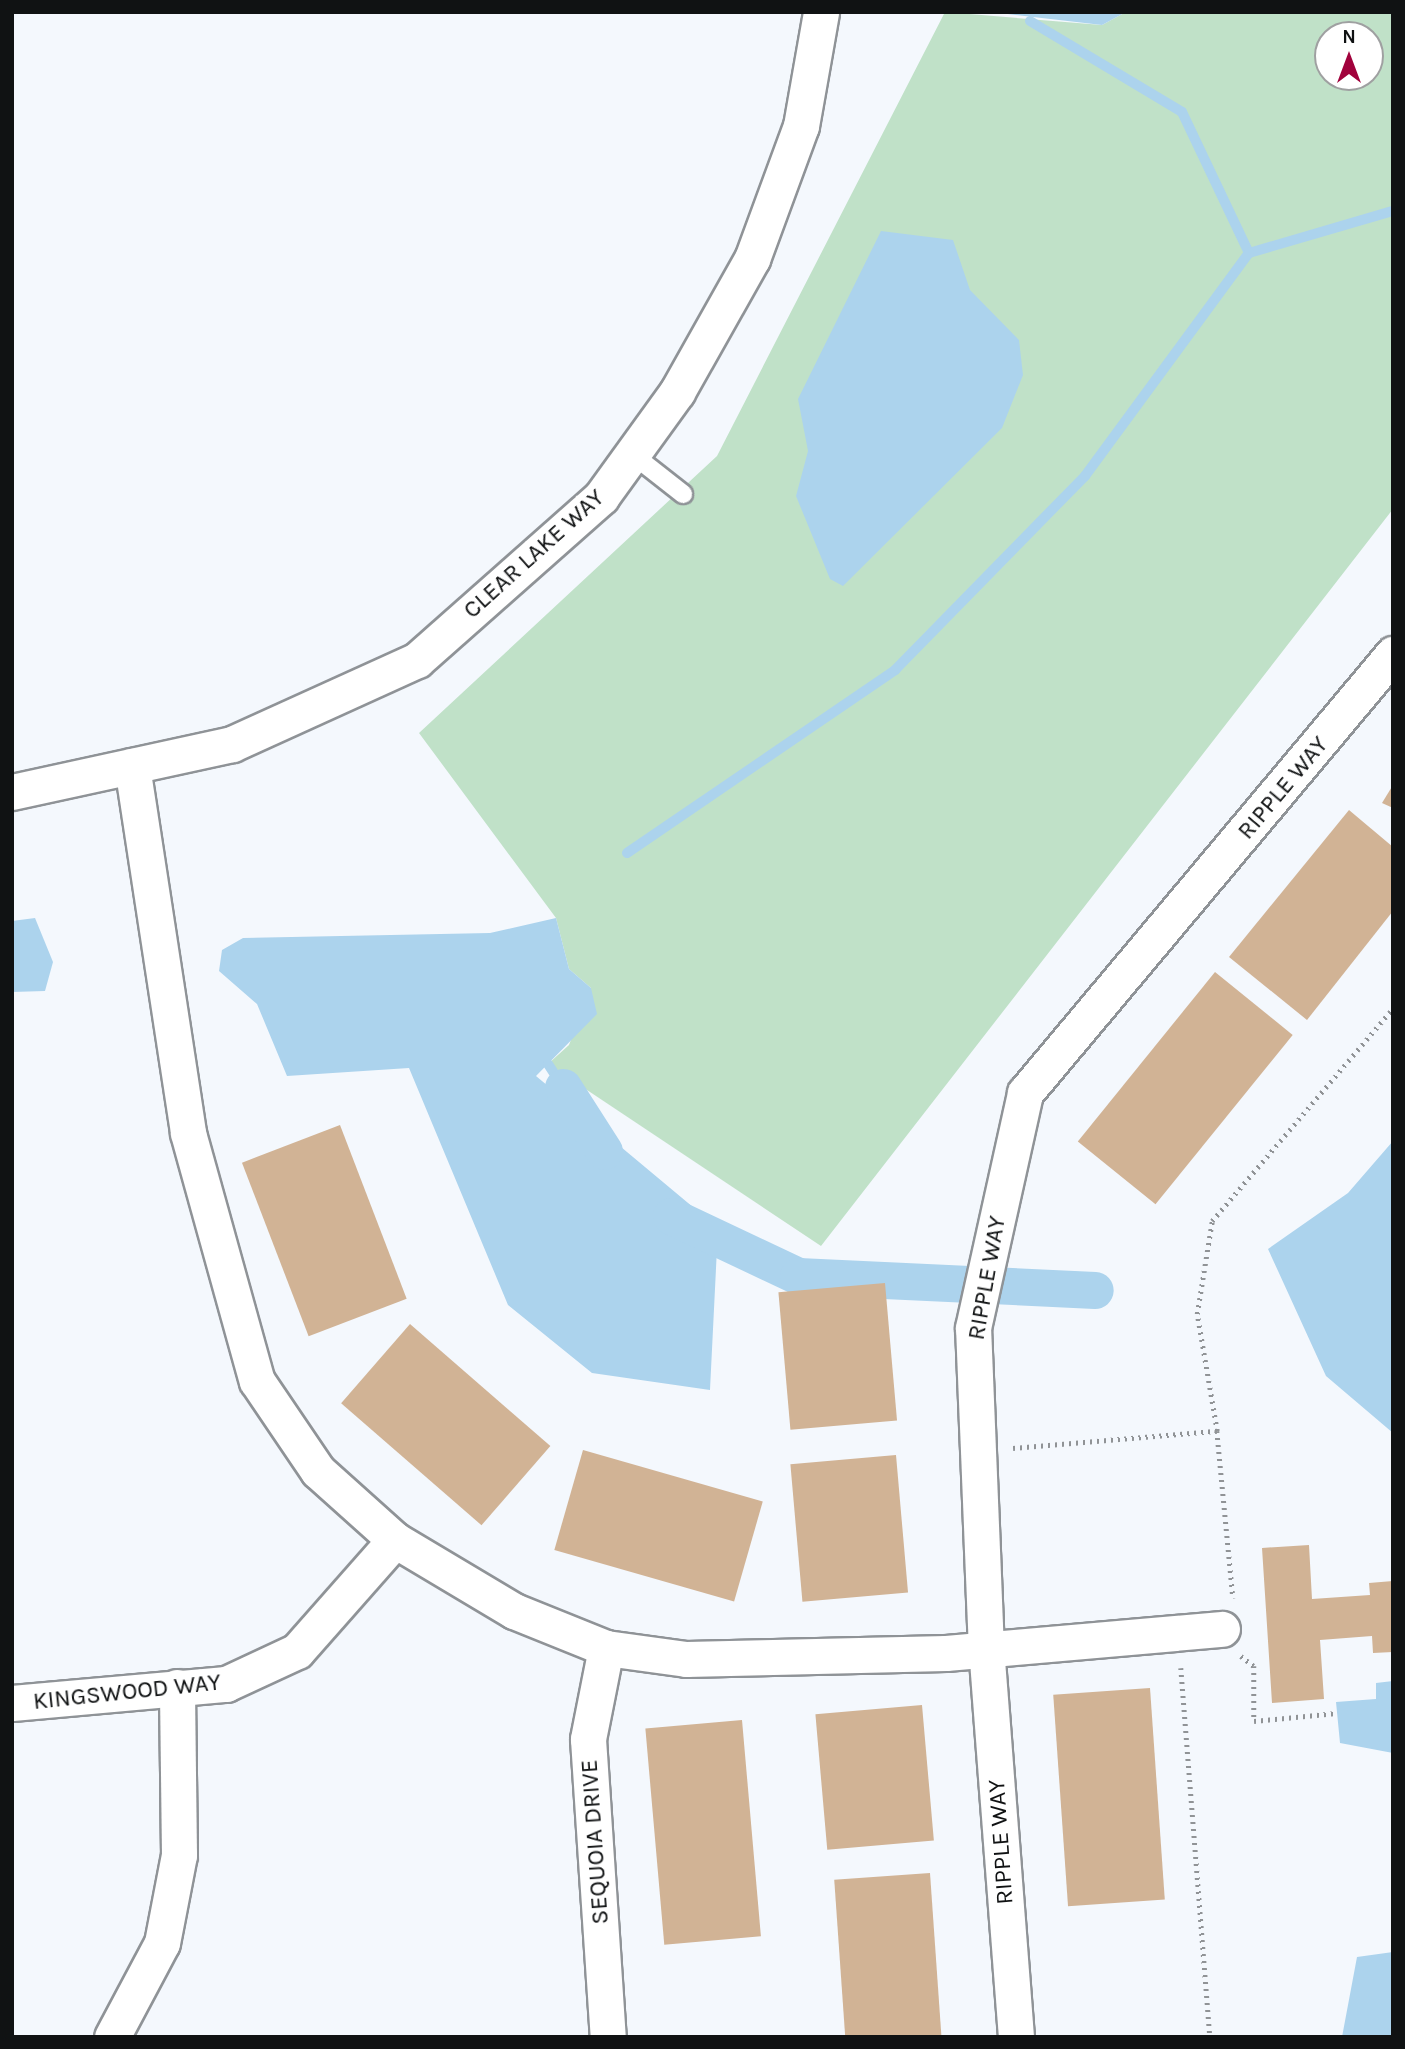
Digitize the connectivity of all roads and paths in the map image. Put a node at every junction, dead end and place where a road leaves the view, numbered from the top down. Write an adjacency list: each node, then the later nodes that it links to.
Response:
1 (821, 12): 2 (street, CLEAR LAKE WAY)
2 (632, 453): 3 (lane); 5 (street, CLEAR LAKE WAY)
3 (683, 494)
4 (1393, 654): 13 (street, RIPPLE WAY)
5 (132, 766): 6 (street, CLEAR LAKE WAY); 10 (street)
6 (12, 792)
7 (1393, 1008): 8 (path)
8 (1217, 1431): 9 (path); 11 (path)
9 (1003, 1449)
10 (395, 1540): 12 (street); 15 (street, KINGSWOOD WAY)
11 (1230, 1631): 13 (street); 17 (path)
12 (606, 1648): 13 (street); 19 (street, SEQUOIA DRIVE)
13 (986, 1650): 20 (street, RIPPLE WAY)
14 (1180, 1659): 21 (path)
15 (177, 1687): 16 (street, KINGSWOOD WAY); 18 (street)
16 (12, 1703)
17 (1337, 1713)
18 (112, 2037)
19 (608, 2037)
20 (1016, 2037)
21 (1210, 2037)

